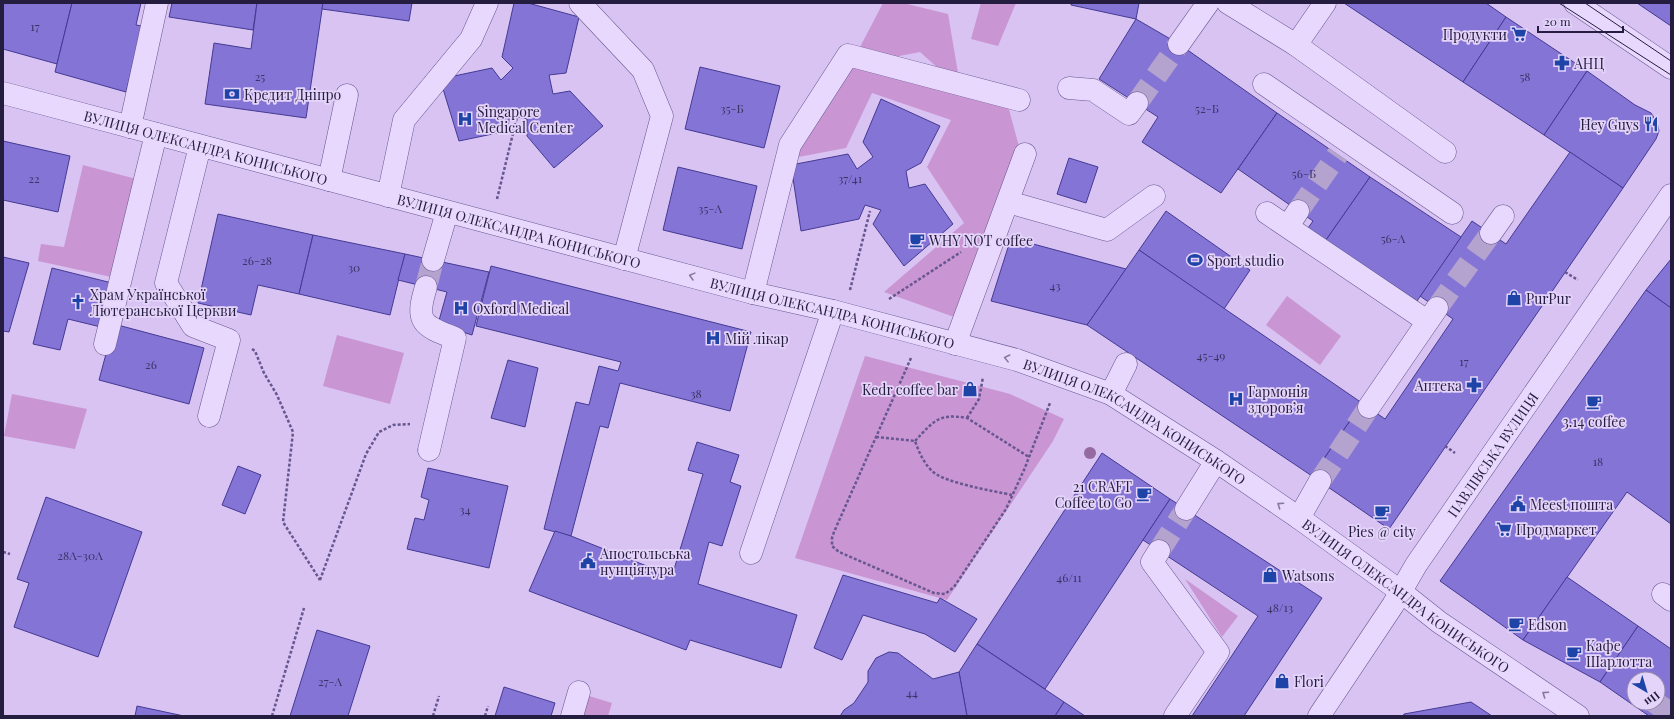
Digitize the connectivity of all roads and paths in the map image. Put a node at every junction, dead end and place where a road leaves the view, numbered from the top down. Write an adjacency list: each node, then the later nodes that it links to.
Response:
1 (157, 3): 18 (street)
2 (487, 3): 25 (street)
3 (580, 3): 34 (street)
4 (1208, 3): 8 (street)
5 (1228, 3): 9 (street)
6 (1325, 3): 9 (street)
7 (1575, 3): 10 (street)
8 (1179, 44)
9 (1296, 45): 21 (street)
10 (1671, 68)
11 (1264, 84): 32 (street)
12 (1069, 88): 16 (street)
13 (3, 93): 18 (street, ВУЛИЦЯ ОЛЕКСАНДРА КОНИСЬКОГО)
14 (347, 95): 23 (street)
15 (1019, 100): 39 (street)
16 (1137, 103)
17 (517, 117): 28 (path)
18 (130, 127): 19 (street, ВУЛИЦЯ ОЛЕКСАНДРА КОНИСЬКОГО)
19 (156, 134): 20 (street, ВУЛИЦЯ ОЛЕКСАНДРА КОНИСЬКОГО); 42 (street)
20 (200, 146): 23 (street, ВУЛИЦЯ ОЛЕКСАНДРА КОНИСЬКОГО); 51 (street)
21 (1445, 152)
22 (1026, 154): 27 (street)
23 (329, 180): 25 (street, ВУЛИЦЯ ОЛЕКСАНДРА КОНИСЬКОГО)
24 (1671, 195): 68 (street, ПАВЛІВСЬКА ВУЛИЦЯ)
25 (388, 196): 30 (street, ВУЛИЦЯ ОЛЕКСАНДРА КОНИСЬКОГО)
26 (1154, 196): 27 (street)
27 (1008, 202): 43 (street)
28 (496, 204)
29 (870, 211): 41 (path)
30 (447, 212): 34 (street, ВУЛИЦЯ ОЛЕКСАНДРА КОНИСЬКОГО); 35 (street)
31 (1267, 212): 50 (street)
32 (1452, 213)
33 (963, 250): 40 (path)
34 (624, 259): 39 (street, ВУЛИЦЯ ОЛЕКСАНДРА КОНИСЬКОГО, one-way to 34)
35 (434, 260)
36 (1565, 272): 37 (path)
37 (1578, 280)
38 (426, 287): 54 (street)
39 (753, 293): 41 (street, ВУЛИЦЯ ОЛЕКСАНДРА КОНИСЬКОГО)
40 (885, 302)
41 (841, 303): 43 (street, ВУЛИЦЯ ОЛЕКСАНДРА КОНИСЬКОГО); 66 (street)
42 (105, 344)
43 (955, 344): 48 (street, ВУЛИЦЯ ОЛЕКСАНДРА КОНИСЬКОГО, one-way to 43)
44 (912, 355): 53 (path)
45 (1126, 364): 48 (street)
46 (264, 373): 54 (path)
47 (983, 377): 52 (path)
48 (1111, 394): 59 (street, ВУЛИЦЯ ОЛЕКСАНДРА КОНИСЬКОГО)
49 (1050, 403): 58 (path)
50 (1368, 407)
51 (209, 416)
52 (967, 418): 55 (path); 58 (path)
53 (876, 437): 55 (path); 61 (path)
54 (431, 440)
55 (914, 441): 61 (path)
56 (1445, 446): 57 (path)
57 (1455, 453)
58 (1029, 457): 61 (path)
59 (1216, 461): 62 (street); 63 (street, ВУЛИЦЯ ОЛЕКСАНДРА КОНИСЬКОГО, one-way to 59)
60 (1320, 481): 63 (street)
61 (1012, 495)
62 (1186, 508)
63 (1299, 518): 68 (street, ВУЛИЦЯ ОЛЕКСАНДРА КОНИСЬКОГО)
64 (1159, 551): 77 (street)
65 (3, 552): 67 (path)
66 (751, 553)
67 (10, 554)
68 (1400, 591): 78 (street, ПАВЛІВСЬКА ВУЛИЦЯ); 79 (street, ВУЛИЦЯ ОЛЕКСАНДРА КОНИСЬКОГО, one-way to 68)
69 (304, 608): 73 (path)
70 (579, 692): 76 (street)
71 (439, 696): 74 (path)
72 (488, 706): 75 (path)
73 (272, 716)
74 (433, 716)
75 (485, 716)
76 (572, 716)
77 (1175, 716)
78 (1319, 716)
79 (1578, 716)

